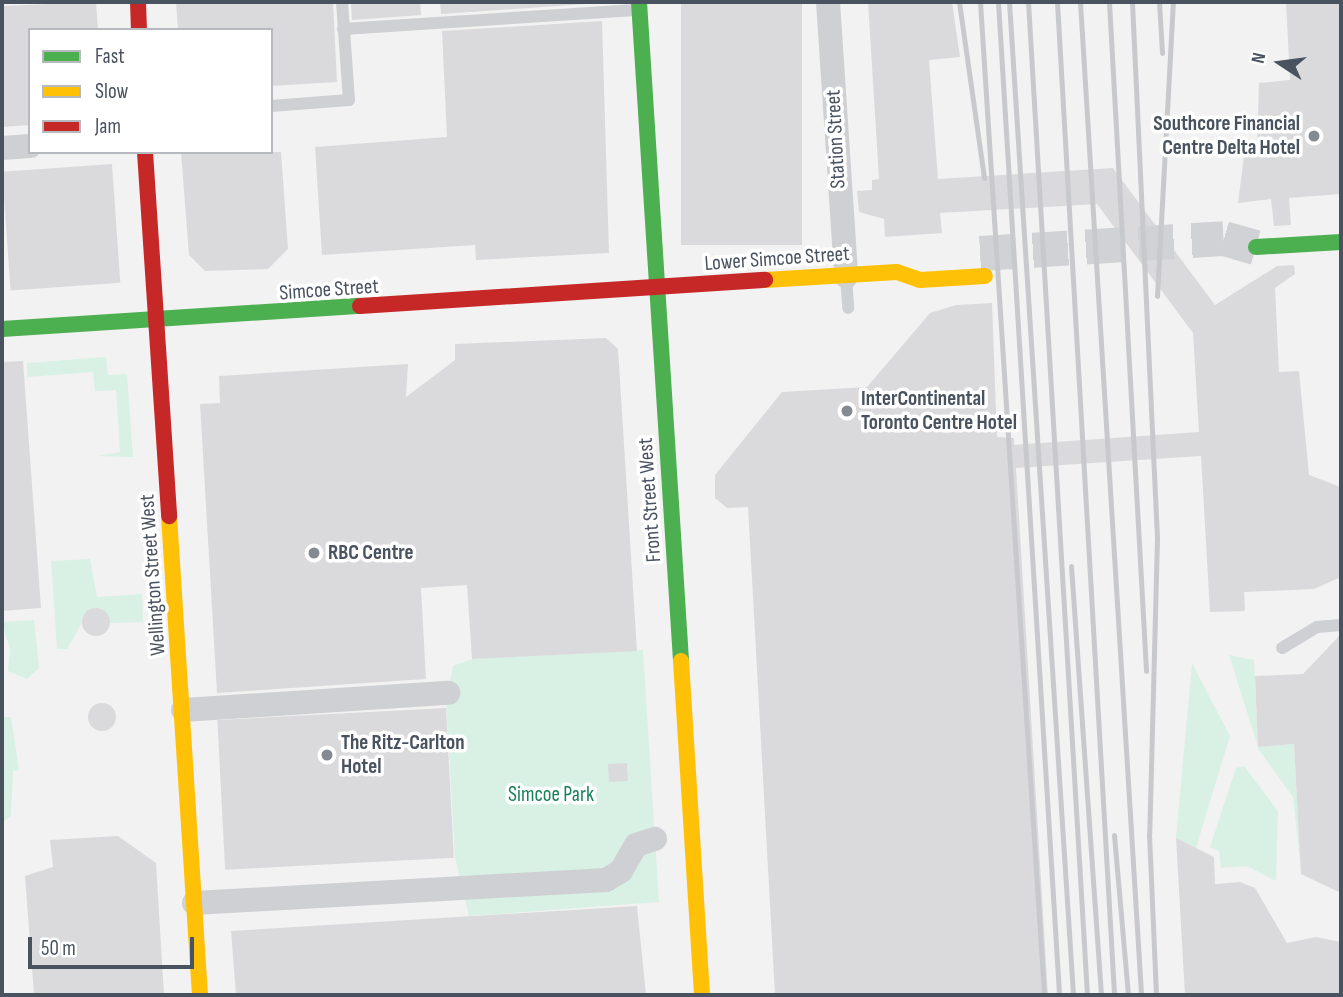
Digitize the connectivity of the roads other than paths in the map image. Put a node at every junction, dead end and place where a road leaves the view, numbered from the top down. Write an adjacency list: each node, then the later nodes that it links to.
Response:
1 (138, 2): 5 (main road)
2 (342, 2): 6 (lane)
3 (828, 2): 15 (street, Station Street)
4 (639, 6): 6 (lane); 17 (main road, Front Street West)
5 (139, 28)
6 (343, 29): 7 (lane)
7 (273, 106)
8 (28, 146): 9 (street)
9 (2, 148)
10 (145, 154): 19 (main road, Wellington Street West)
11 (1341, 242): 12 (main road)
12 (1255, 247)
13 (918, 258): 14 (main road, Lower Simcoe Street)
14 (897, 272): 15 (main road, Lower Simcoe Street); 16 (main road, Lower Simcoe Street)
15 (846, 276): 17 (main road, Lower Simcoe Street); 18 (lane)
16 (985, 276)
17 (660, 288): 19 (main road, Simcoe Street); 28 (main road, Front Street West)
18 (848, 308)
19 (156, 320): 20 (main road, Simcoe Street); 24 (main road, Wellington Street West)
20 (2, 328)
21 (1341, 625): 22 (lane)
22 (1282, 648)
23 (448, 693): 24 (street)
24 (183, 710): 26 (main road, Wellington Street West)
25 (655, 839): 26 (street)
26 (194, 903): 27 (main road, Wellington Street West)
27 (200, 995)
28 (702, 995)

